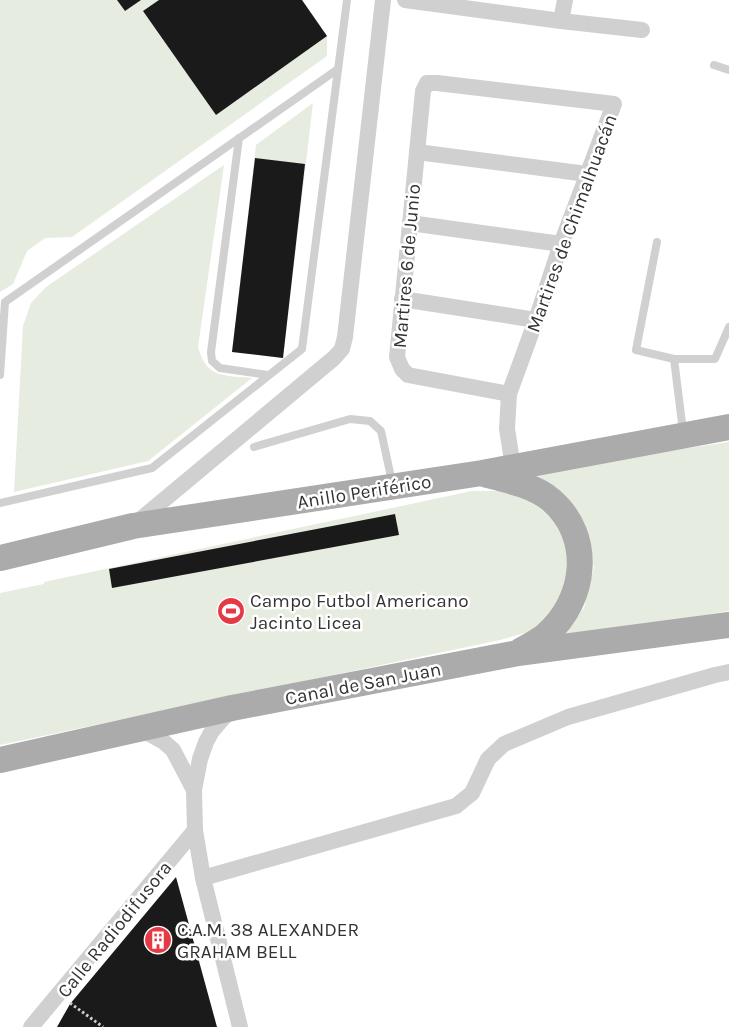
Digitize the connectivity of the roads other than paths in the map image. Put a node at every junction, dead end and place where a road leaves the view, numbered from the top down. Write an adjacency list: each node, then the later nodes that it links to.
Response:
1 (347, 0): 8 (lane)
2 (383, 0): 32 (street)
3 (405, 0): 5 (street)
4 (565, 0): 5 (street)
5 (561, 21): 6 (street)
6 (642, 30)
7 (714, 65): 9 (lane)
8 (338, 69): 11 (lane); 23 (lane)
9 (729, 70)
10 (427, 83): 12 (street, Martires 6 de Junio); 13 (street, Martires de Chimalhuacán)
11 (239, 138): 20 (lane); 23 (lane)
12 (417, 152): 13 (street); 14 (street, Martires 6 de Junio)
13 (587, 174): 16 (street, Martires de Chimalhuacán)
14 (410, 223): 16 (street); 17 (street, Martires 6 de Junio)
15 (657, 242): 21 (lane)
16 (561, 244): 18 (street, Martires de Chimalhuacán)
17 (402, 299): 18 (street); 24 (street, Martires 6 de Junio)
18 (536, 320): 24 (street, Martires de Chimalhuacán)
19 (729, 327): 21 (lane)
20 (1, 330): 22 (lane)
21 (674, 358): 26 (lane)
22 (0, 375)
23 (268, 375): 31 (lane)
24 (509, 394): 28 (street, Martires de Chimalhuacán)
25 (729, 427): 26 (main road, Anillo Periférico)
26 (683, 434): 28 (main road, Anillo Periférico)
27 (254, 447): 30 (lane)
28 (513, 468): 29 (main road, Anillo Periférico)
29 (482, 473): 30 (main road, Anillo Periférico); 35 (main road)
30 (393, 487): 32 (main road, Anillo Periférico)
31 (0, 503)
32 (133, 526): 33 (main road, Anillo Periférico)
33 (0, 558)
34 (729, 625): 35 (main road, Canal de San Juan)
35 (518, 653): 37 (main road, Canal de San Juan)
36 (729, 672): 42 (street)
37 (232, 708): 38 (main road, Canal de San Juan); 40 (street)
38 (139, 728): 39 (main road, Canal de San Juan); 40 (street)
39 (0, 760)
40 (194, 790): 41 (street)
41 (195, 830): 42 (street); 43 (street, Calle Radiodifusora)
42 (202, 878): 44 (street)
43 (31, 1027)
44 (240, 1027)

